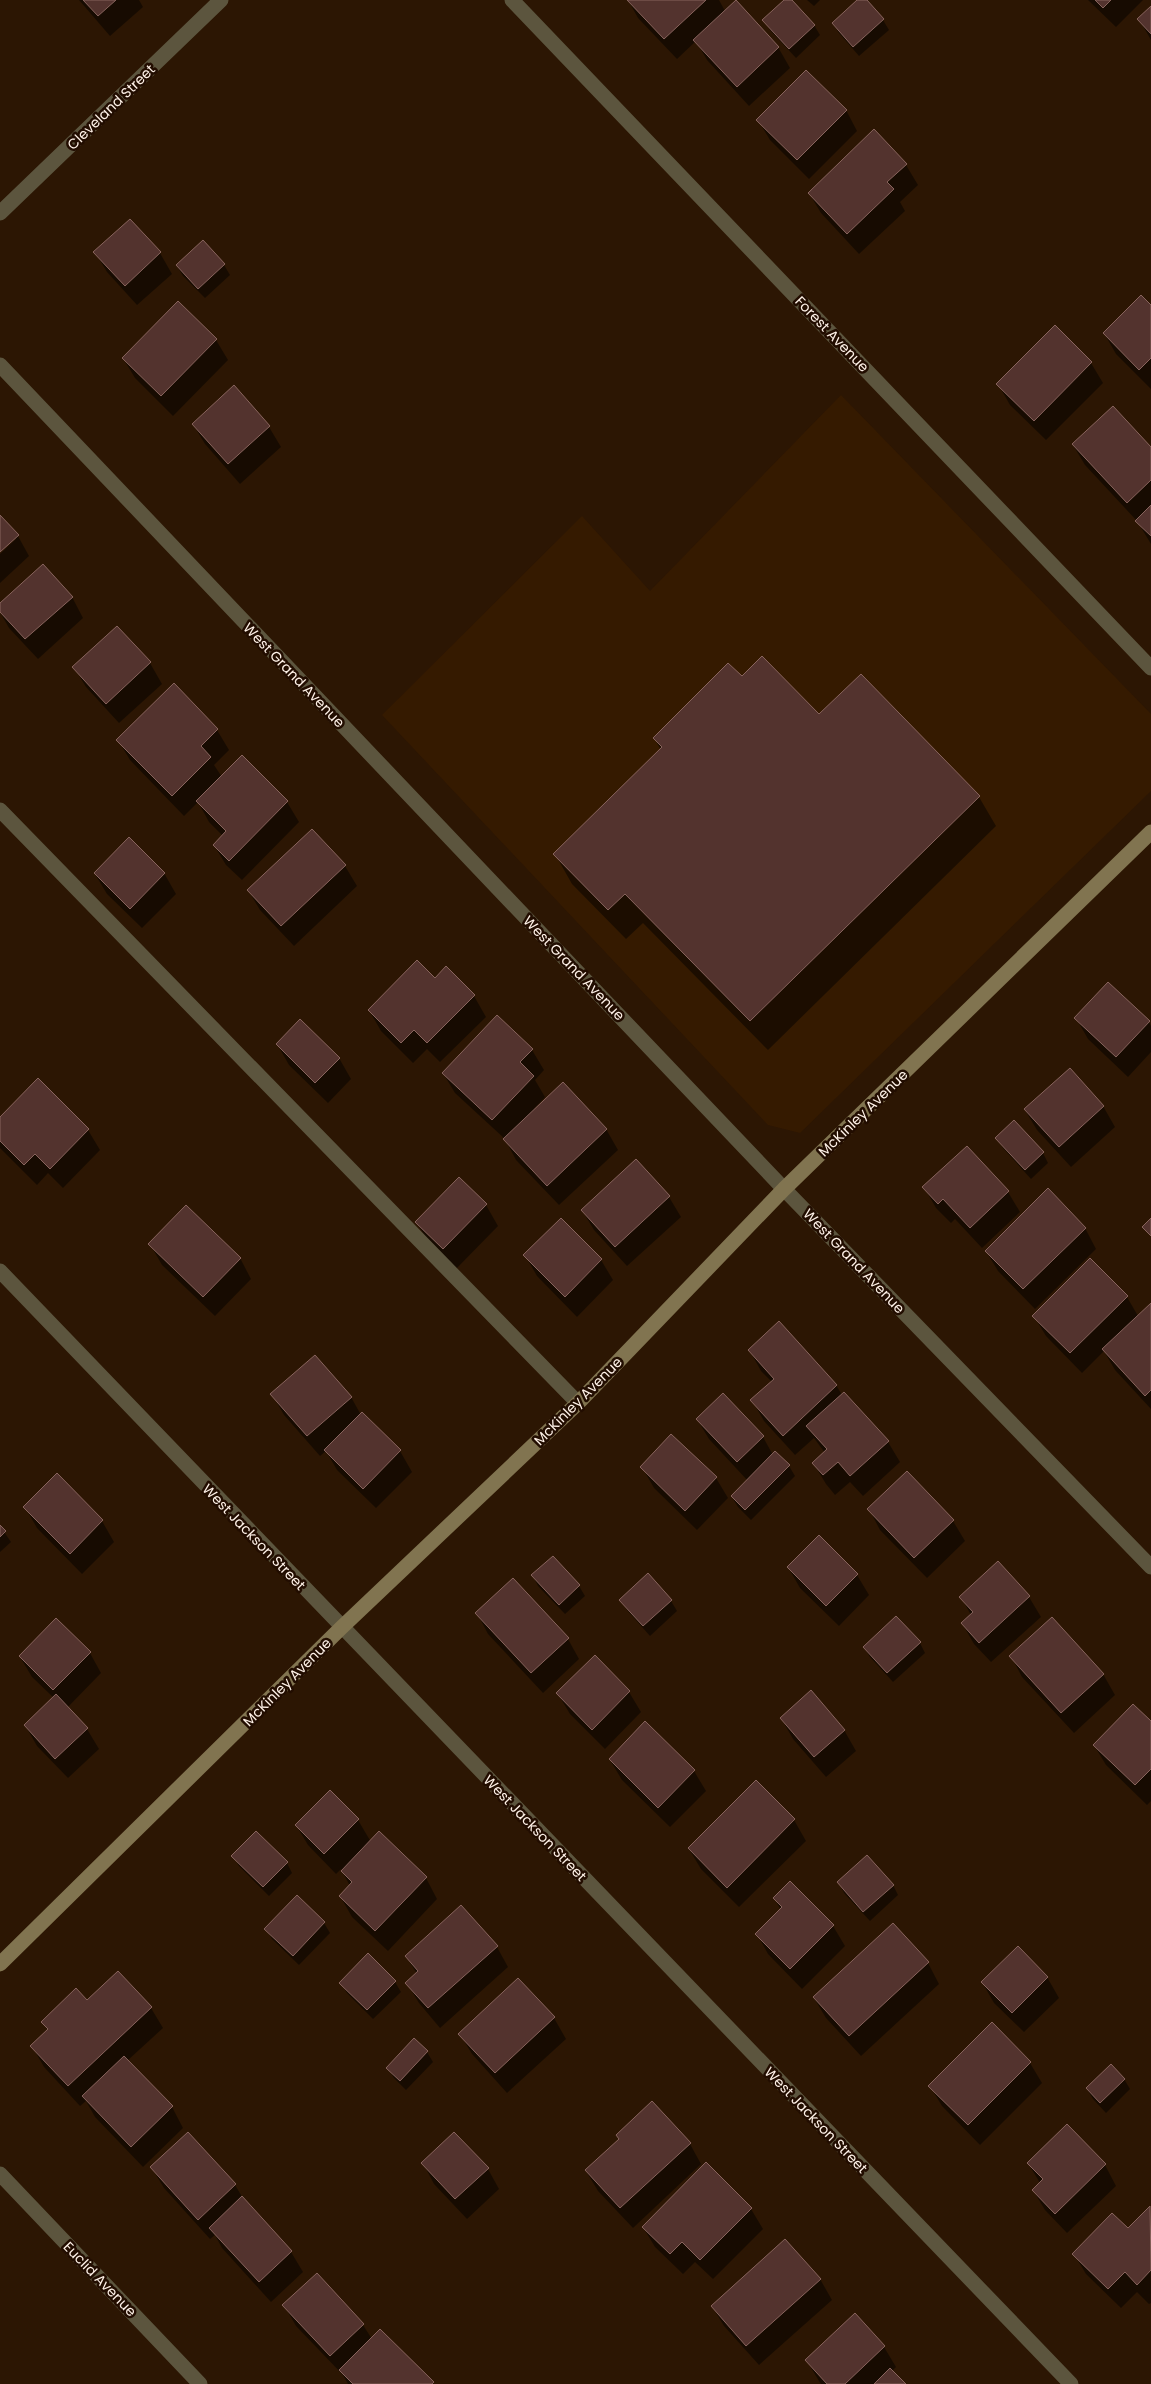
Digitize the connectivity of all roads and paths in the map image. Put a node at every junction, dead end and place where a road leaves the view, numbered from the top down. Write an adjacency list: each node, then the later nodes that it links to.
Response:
1 (221, 0): 3 (street, Cleveland Street)
2 (512, 0): 5 (street, Forest Avenue)
3 (0, 213)
4 (0, 366): 8 (street, West Grand Avenue)
5 (1151, 668)
6 (0, 810): 10 (street)
7 (1151, 832): 8 (street, McKinley Avenue)
8 (784, 1189): 10 (street, McKinley Avenue); 11 (street, West Grand Avenue)
9 (0, 1271): 12 (street, West Jackson Street)
10 (578, 1403): 12 (street, McKinley Avenue)
11 (1151, 1567)
12 (341, 1628): 13 (street, McKinley Avenue); 16 (street, West Jackson Street)
13 (0, 1964)
14 (0, 2174): 15 (street, Euclid Avenue)
15 (200, 2384)
16 (1072, 2384)

